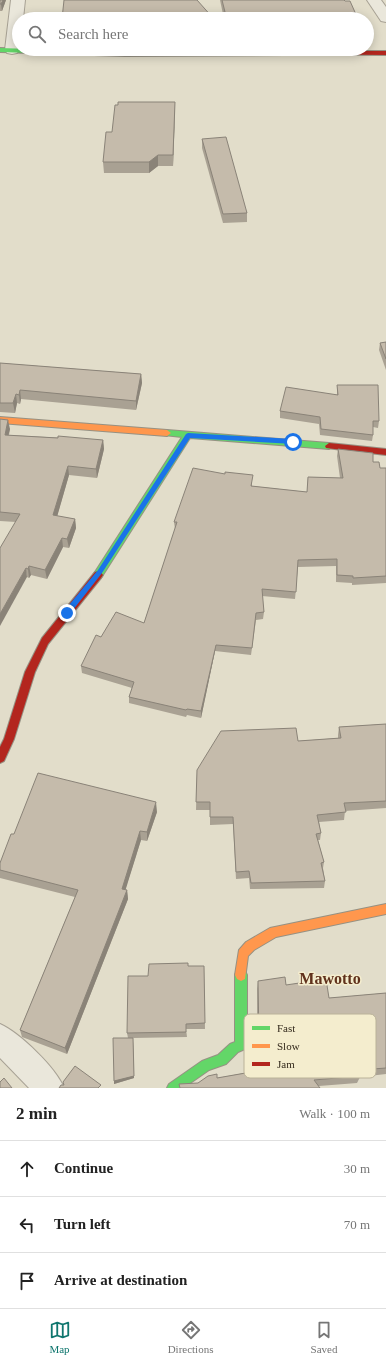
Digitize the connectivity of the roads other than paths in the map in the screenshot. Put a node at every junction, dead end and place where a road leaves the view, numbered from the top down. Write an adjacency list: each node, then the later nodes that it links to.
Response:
1 (18, 0): 3 (street)
2 (374, 0): 4 (street)
3 (15, 12)
4 (386, 18)
5 (12, 25): 6 (street)
6 (6, 50)
7 (374, 53): 8 (street)
8 (386, 53)
9 (0, 420): 10 (street)
10 (188, 435): 11 (street); 12 (street)
11 (386, 452)
12 (0, 758)
13 (386, 909): 16 (street)
14 (0, 1039): 15 (street)
15 (49, 1088)
16 (173, 1088)

